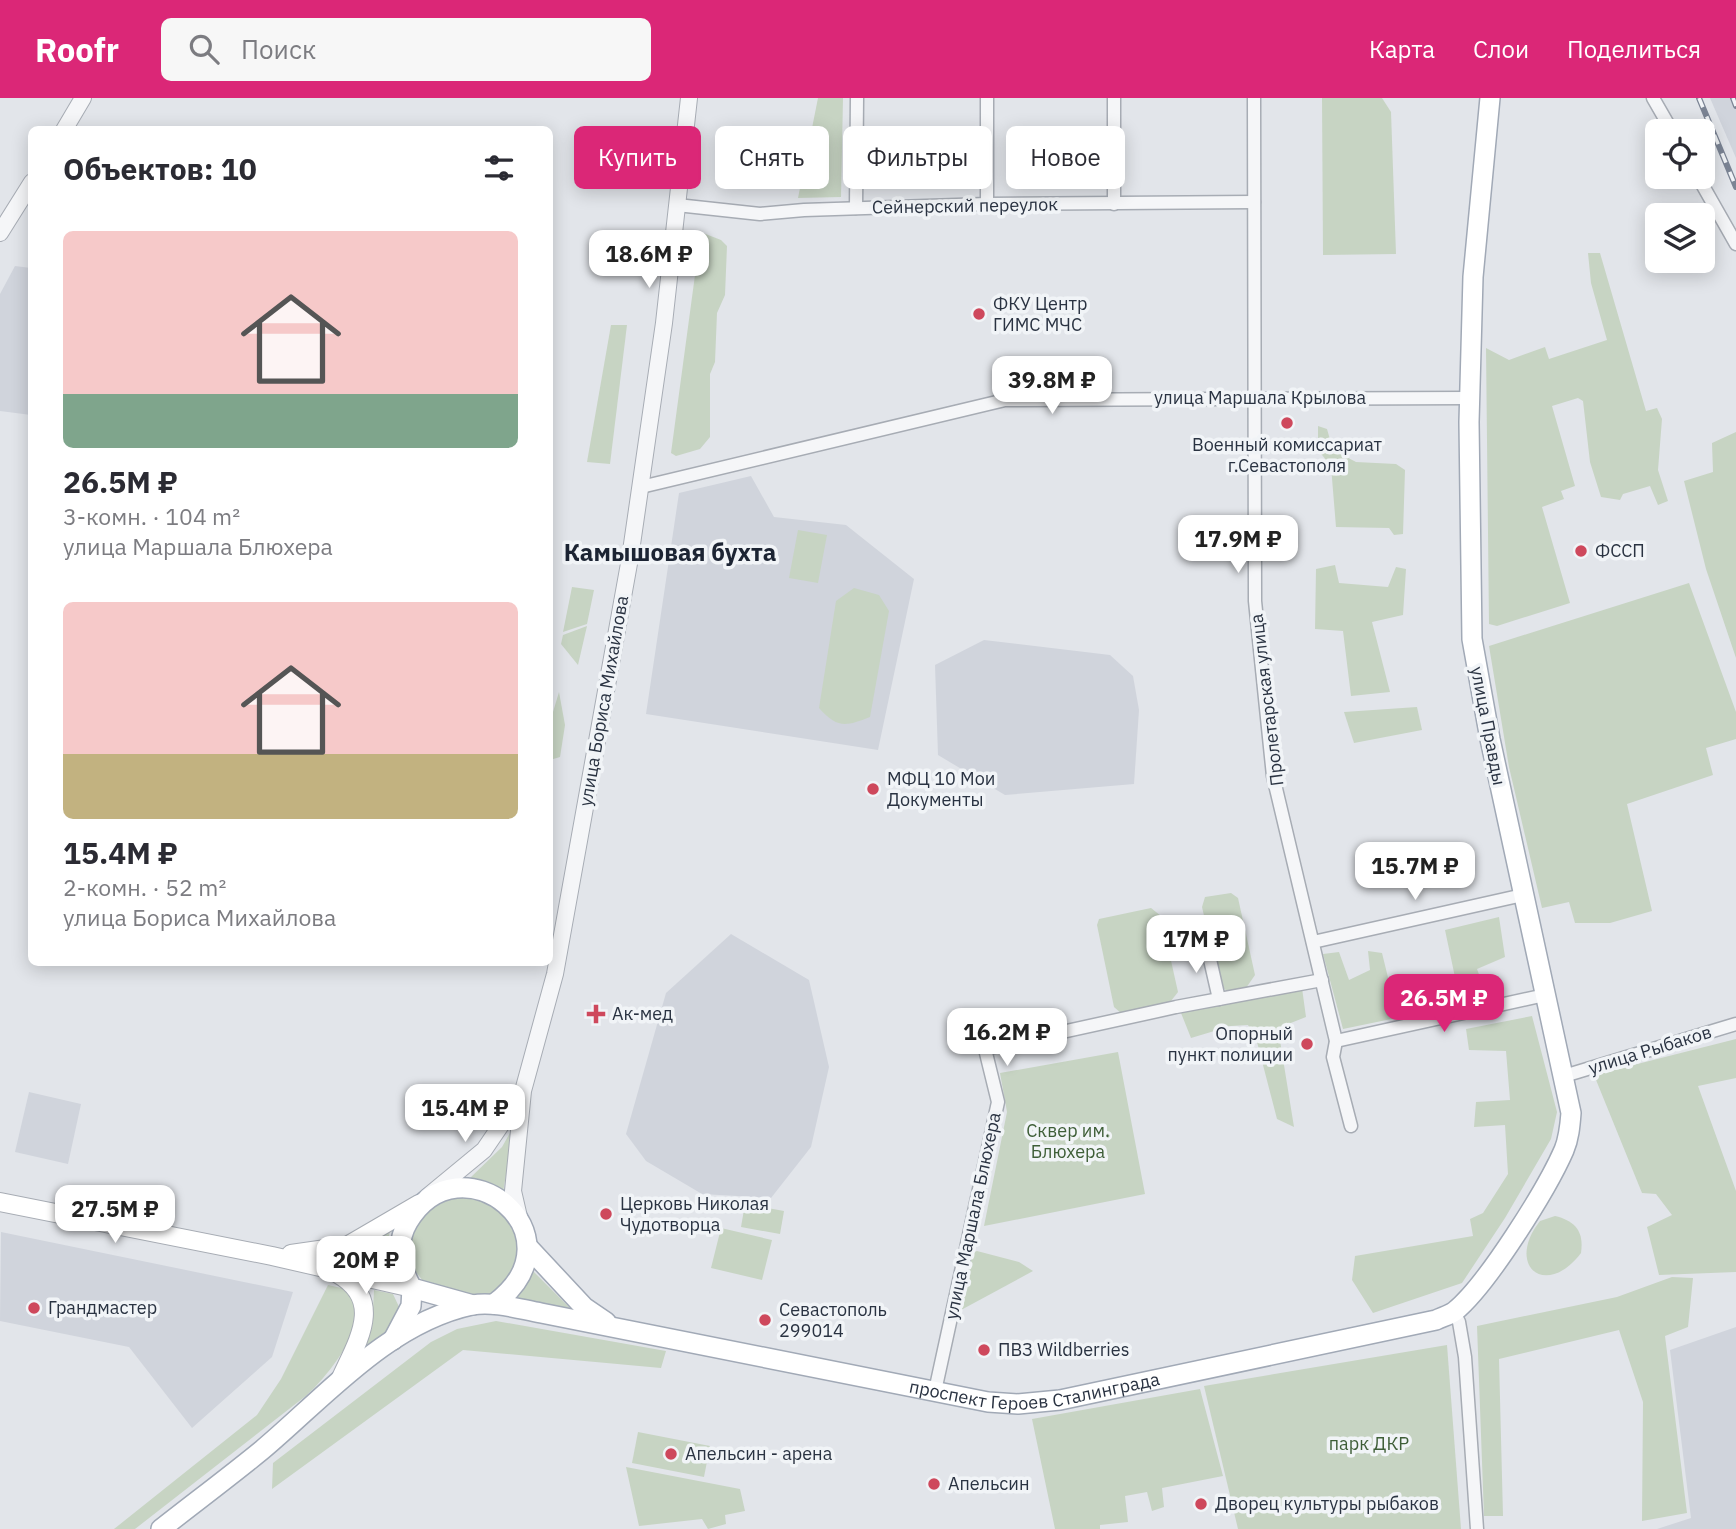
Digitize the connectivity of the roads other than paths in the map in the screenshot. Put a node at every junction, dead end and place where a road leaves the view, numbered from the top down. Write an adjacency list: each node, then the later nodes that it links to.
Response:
1 (83, 98): 10 (street)
2 (689, 98): 16 (street, улица Бориса Михайлова)
3 (857, 98): 17 (street)
4 (987, 98): 14 (street)
5 (1114, 98): 15 (street)
6 (1254, 98): 13 (street, Пролетарская улица)
7 (1490, 98): 21 (main road, улица Правды)
8 (1653, 98): 9 (street)
9 (1665, 119)
10 (66, 126)
11 (28, 188): 18 (street)
12 (1705, 189): 19 (street)
13 (1254, 202): 15 (street, Сейнерский переулок); 20 (street, Пролетарская улица)
14 (987, 204): 15 (street, Сейнерский переулок); 17 (street, Сейнерский переулок)
15 (1114, 204)
16 (677, 205): 17 (street, Сейнерский переулок); 22 (street, улица Бориса Михайлова)
17 (856, 208)
18 (0, 233)
19 (1736, 244)
20 (1256, 397): 21 (street, улица Маршала Крылова); 22 (street, улица Маршала Крылова); 24 (street, Пролетарская улица)
21 (1469, 398): 23 (main road, улица Правды)
22 (641, 487): 32 (street, улица Бориса Михайлова)
23 (1523, 895): 24 (street); 27 (main road, улица Правды)
24 (1313, 942): 26 (street, Пролетарская улица)
25 (1206, 943): 28 (street)
26 (1322, 980): 28 (street, улица Маршала Блюхера); 30 (street, Пролетарская улица)
27 (1545, 995): 30 (street); 31 (main road, улица Правды)
28 (1219, 999): 46 (street, улица Маршала Блюхера)
29 (1736, 1024): 31 (street, улица Рыбаков)
30 (1336, 1041): 33 (street, Пролетарская улица)
31 (1564, 1076): 42 (main road, улица Правды)
32 (523, 1091): 35 (street, улица Бориса Михайлова); 36 (street, улица Бориса Михайлова)
33 (1351, 1126)
34 (0, 1202): 38 (main road)
35 (418, 1204): 36 (main road); 38 (main road); 40 (main road)
36 (519, 1217): 37 (main road)
37 (528, 1247): 41 (main road); 43 (main road, проспект Героев Сталинграда)
38 (272, 1256): 39 (main road)
39 (329, 1269): 40 (main road); 45 (main road)
40 (412, 1288): 41 (main road); 44 (main road)
41 (484, 1304): 43 (main road, проспект Героев Сталинграда); 44 (main road)
42 (1454, 1312): 46 (main road, проспект Героев Сталинграда); 48 (street)
43 (612, 1327): 46 (main road, проспект Героев Сталинграда)
44 (393, 1340): 45 (main road)
45 (340, 1380): 47 (main road)
46 (935, 1391)
47 (161, 1529)
48 (1478, 1529)

